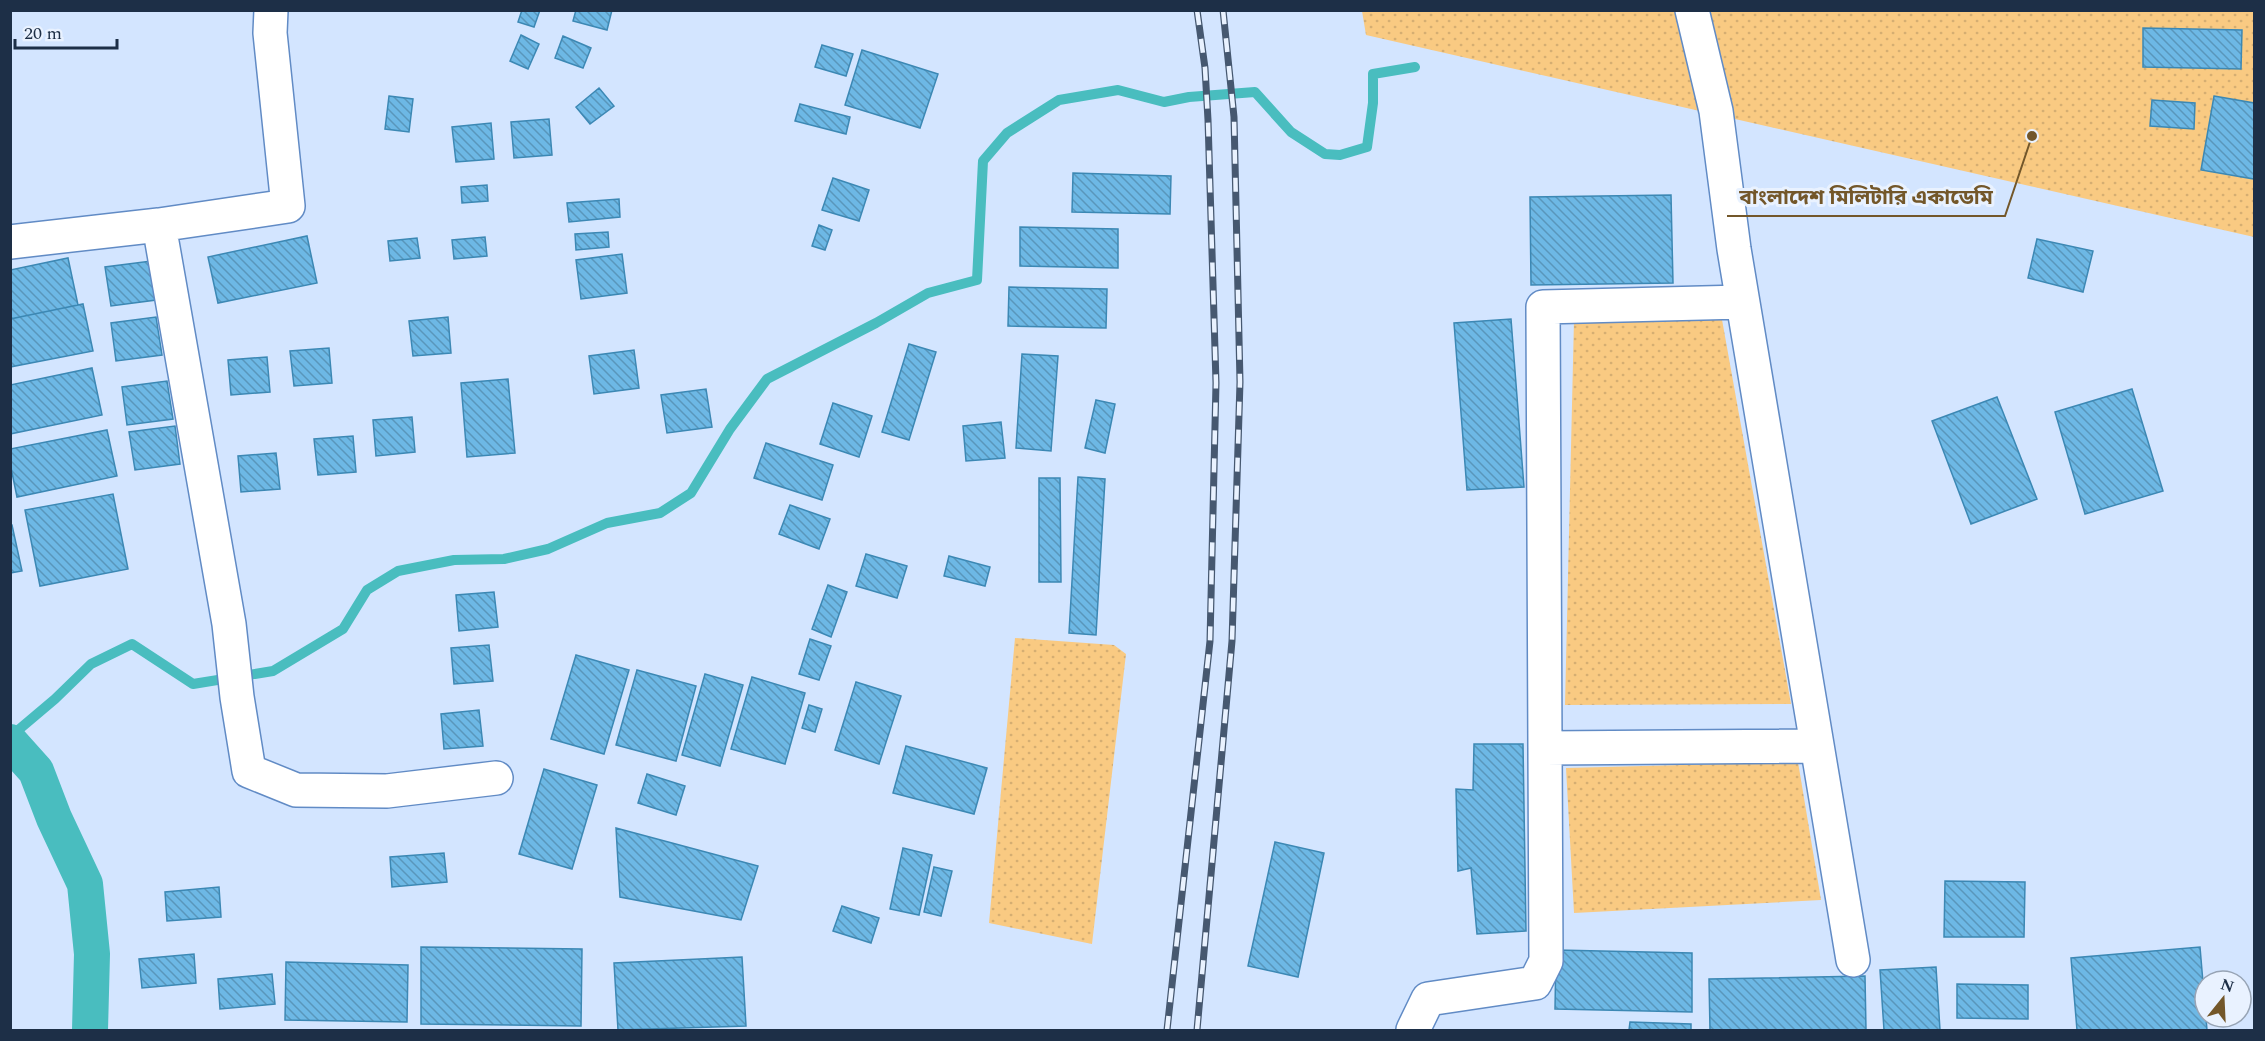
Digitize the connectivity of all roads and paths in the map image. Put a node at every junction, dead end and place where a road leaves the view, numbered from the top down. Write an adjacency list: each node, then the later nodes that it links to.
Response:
1 (271, 10): 3 (street)
2 (1692, 10): 5 (street)
3 (159, 225): 4 (street); 8 (street)
4 (10, 242)
5 (1742, 302): 6 (street); 7 (street)
6 (1817, 746): 7 (street); 9 (street)
7 (1545, 748): 10 (street)
8 (496, 778)
9 (1853, 960)
10 (1413, 1030)

